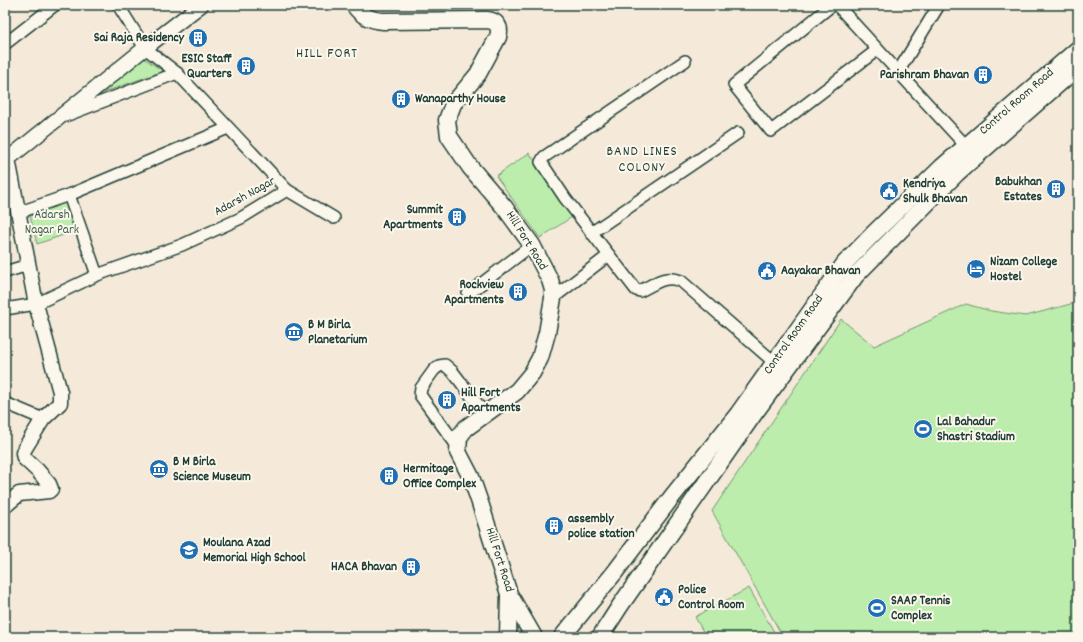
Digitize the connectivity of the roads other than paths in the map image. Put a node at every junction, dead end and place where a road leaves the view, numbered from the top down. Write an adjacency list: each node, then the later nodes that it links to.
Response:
1 (55, 5): 8 (street)
2 (118, 5): 9 (street, Adarsh Nagar)
3 (201, 5): 9 (street)
4 (354, 5): 27 (main road, Hill Fort Road)
5 (832, 5): 11 (street)
6 (837, 5): 11 (street)
7 (939, 5): 14 (street)
8 (5, 44)
9 (145, 48): 15 (street, Adarsh Nagar); 17 (street)
10 (1078, 49): 20 (main road, Control Room Road)
11 (877, 50): 14 (street)
12 (685, 62): 26 (street)
13 (1078, 67): 16 (main road, Control Room Road)
14 (898, 72): 20 (street)
15 (177, 73): 17 (street); 18 (street, Adarsh Nagar)
16 (1071, 79): 32 (main road, Control Room Road)
17 (56, 120): 21 (street)
18 (228, 128): 22 (street, Adarsh Nagar); 23 (street)
19 (738, 133): 26 (street)
20 (966, 146): 32 (main road, Control Room Road)
21 (6, 158): 24 (street)
22 (287, 190): 25 (street); 31 (street, Adarsh Nagar)
23 (69, 195): 24 (street); 31 (street)
24 (18, 216): 29 (street)
25 (334, 218)
26 (591, 233): 28 (street)
27 (532, 245): 33 (street); 34 (main road, Hill Fort Road)
28 (609, 255): 34 (street); 37 (street)
29 (28, 265): 30 (street); 35 (street)
30 (5, 272)
31 (97, 275): 35 (street, Adarsh Nagar)
32 (842, 281): 37 (main road, Control Room Road); 47 (main road, Control Room Road)
33 (468, 294)
34 (553, 298): 39 (main road, Hill Fort Road)
35 (36, 304): 36 (street, Adarsh Nagar); 40 (street)
36 (5, 309)
37 (774, 362): 46 (main road, Control Room Road)
38 (5, 403): 40 (street)
39 (485, 414): 41 (main road, Hill Fort Road); 41 (street)
40 (43, 419): 42 (street)
41 (458, 447): 43 (main road, Hill Fort Road)
42 (5, 506)
43 (509, 594): 44 (main road); 45 (main road, Hill Fort Road)
44 (508, 637)
45 (534, 637)
46 (562, 637)
47 (600, 637)

